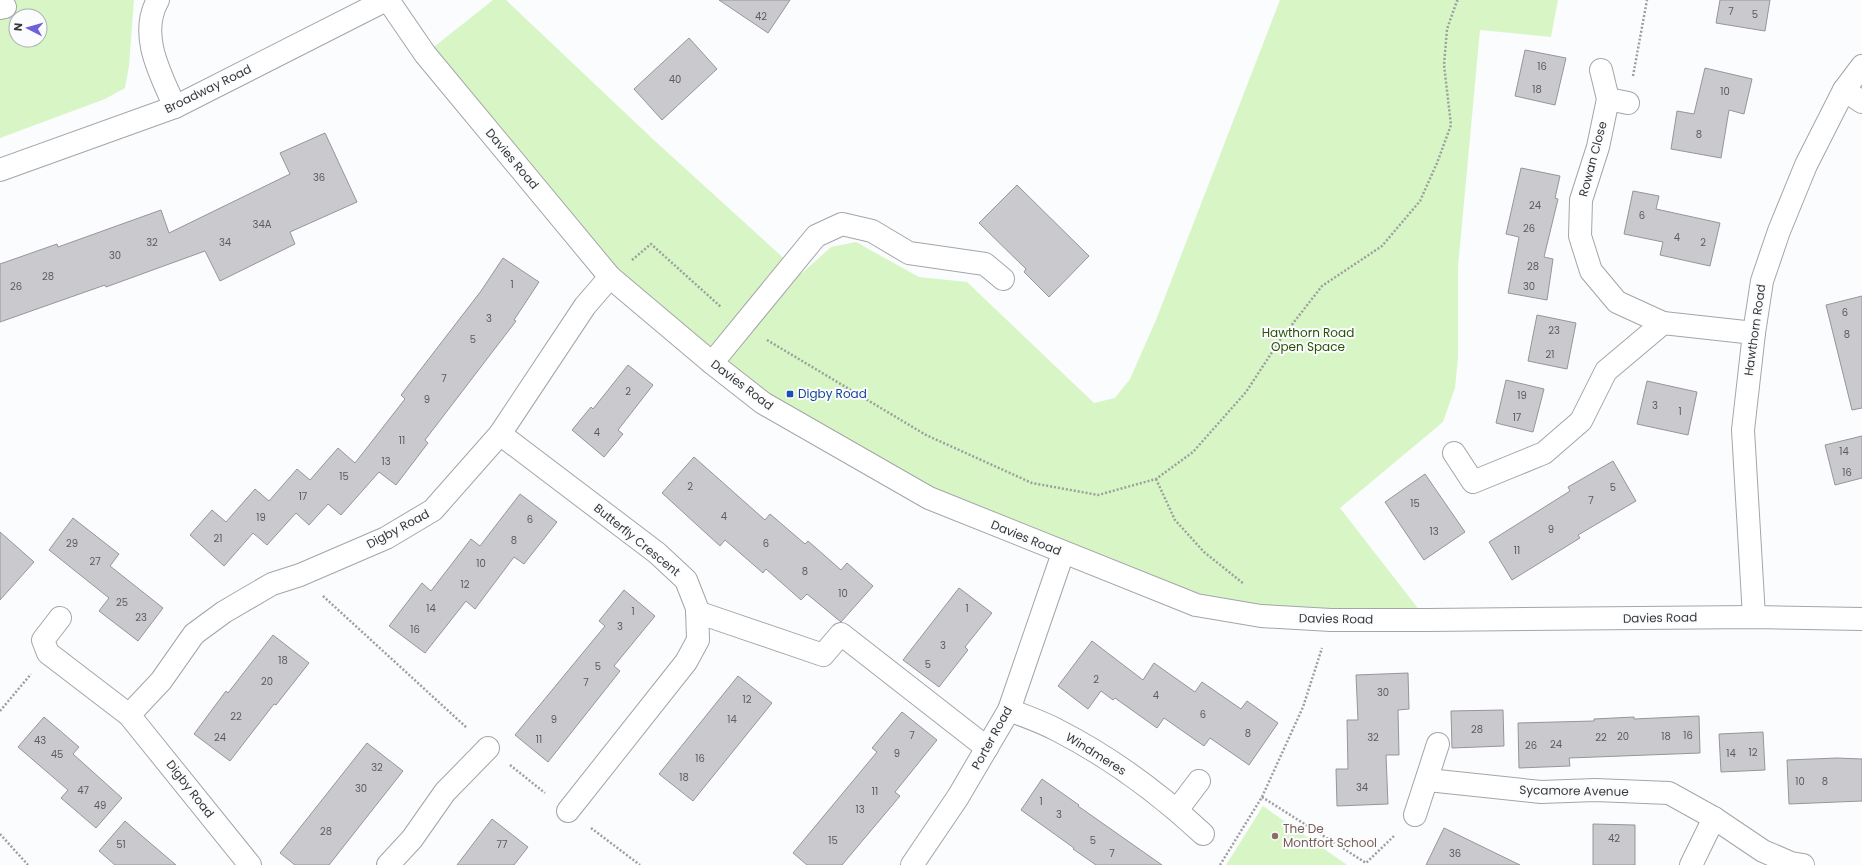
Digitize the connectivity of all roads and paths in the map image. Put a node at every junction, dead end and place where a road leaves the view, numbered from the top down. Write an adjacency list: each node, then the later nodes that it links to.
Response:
1 (158, 0): 10 (street)
2 (387, 0): 10 (street, Broadway Road); 12 (street, Davies Road)
3 (1460, 0): 20 (path)
4 (1647, 0): 8 (path)
5 (1862, 66): 7 (street, Hawthorn Road)
6 (1601, 70): 8 (street, Rowan Close)
7 (1844, 90): 9 (street); 16 (street, Hawthorn Road)
8 (1618, 101): 14 (street, Rowan Close)
9 (1862, 102)
10 (175, 107): 11 (street, Broadway Road)
11 (0, 170)
12 (610, 277): 15 (path); 17 (street, Davies Road); 18 (street, Digby Road)
13 (1003, 279): 15 (street)
14 (1663, 324): 16 (street, Rowan Close); 19 (street)
15 (742, 325): 17 (street); 20 (path)
16 (1754, 333): 25 (street, Hawthorn Road)
17 (712, 363): 21 (street, Davies Road)
18 (500, 434): 22 (street, Digby Road); 23 (street, Butterfly Crescent)
19 (1454, 453)
20 (1156, 479): 24 (path)
21 (1063, 553): 24 (street, Davies Road); 30 (street, Porter Road)
22 (300, 575): 32 (street, Digby Road); 34 (path)
23 (697, 612): 35 (street); 40 (street, Butterfly Crescent)
24 (1261, 616): 28 (street, Davies Road)
25 (1754, 617): 27 (street, Davies Road); 28 (street, Davies Road)
26 (60, 618): 29 (street)
27 (1862, 619)
28 (1331, 620): 38 (path)
29 (48, 653): 31 (path); 32 (street, Digby Road)
30 (1009, 710): 35 (street, Porter Road); 39 (street, Windmeres)
31 (0, 712)
32 (129, 714): 46 (street, Digby Road)
33 (1438, 744): 36 (street)
34 (488, 748): 40 (path); 47 (street)
35 (987, 748): 49 (street, Porter Road)
36 (1428, 780): 41 (street); 42 (street, Sycamore Avenue)
37 (1199, 781): 39 (street)
38 (1262, 797): 41 (path); 50 (path)
39 (1177, 810): 44 (street, Windmeres)
40 (568, 811): 48 (path)
41 (1415, 815)
42 (1714, 818): 51 (street); 52 (street, Sycamore Avenue)
43 (0, 834): 45 (path)
44 (1203, 834)
45 (28, 865)
46 (250, 865)
47 (388, 865)
48 (640, 865)
49 (912, 865)
50 (1220, 865)
51 (1691, 865)
52 (1803, 865)

